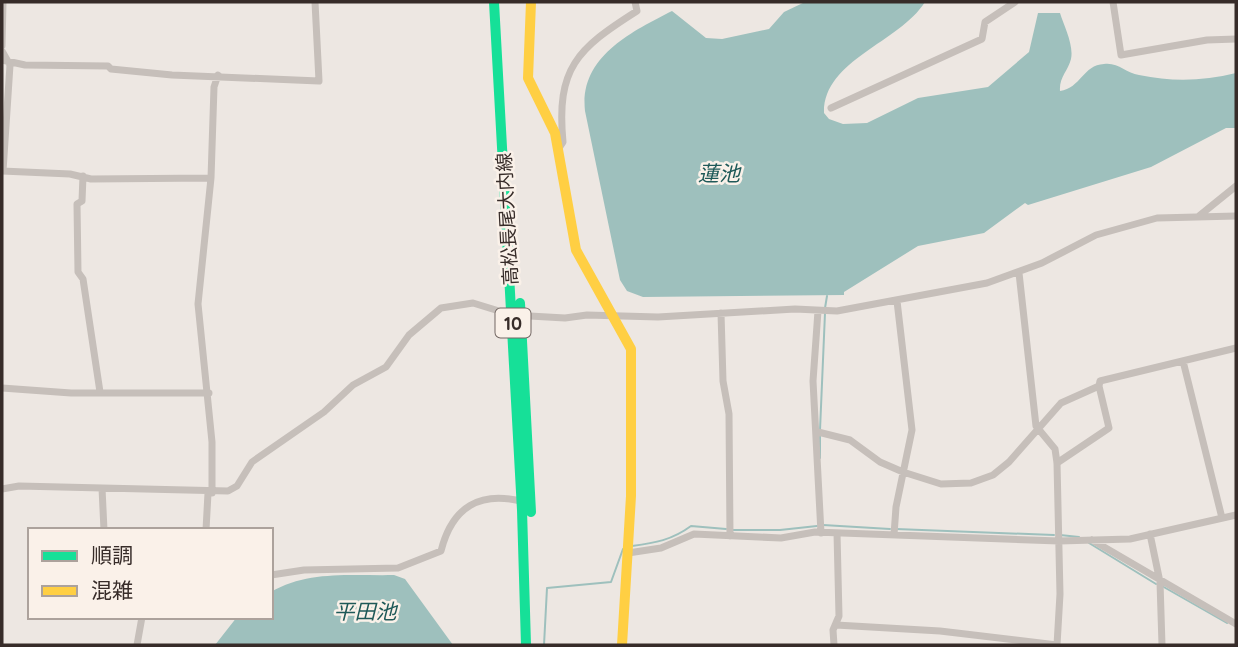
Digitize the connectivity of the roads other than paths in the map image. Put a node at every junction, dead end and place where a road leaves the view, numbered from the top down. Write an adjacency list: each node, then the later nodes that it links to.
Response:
1 (3, 2): 10 (street)
2 (315, 2): 12 (street)
3 (494, 2): 25 (main road, 高松長尾大内線 / 10)
4 (503, 2): 25 (main road, 高松長尾大内線 / 10)
5 (531, 2): 14 (main road)
6 (635, 2): 14 (street)
7 (1015, 2): 13 (street)
8 (1113, 2): 9 (street)
9 (1236, 39)
10 (2, 46)
11 (3, 57): 12 (street); 15 (street)
12 (218, 75): 17 (street)
13 (831, 108)
14 (559, 148): 26 (main road)
15 (3, 171): 16 (street)
16 (83, 176): 17 (street); 31 (street)
17 (211, 178): 32 (street)
18 (1236, 186): 20 (street)
19 (1236, 216): 20 (street)
20 (1198, 217): 21 (street)
21 (1019, 273): 22 (street); 33 (street)
22 (897, 301): 23 (street); 36 (street)
23 (823, 311): 24 (street); 34 (street)
24 (721, 313): 26 (street); 49 (street)
25 (517, 315): 26 (street); 39 (street); 40 (main road, 高松長尾大内線 / 10); 60 (main road, 高松長尾大内線 / 10)
26 (614, 317): 52 (main road)
27 (1236, 348): 28 (street)
28 (1183, 361): 29 (street); 42 (street)
29 (1099, 386): 33 (street); 35 (street)
30 (2, 388): 31 (street)
31 (100, 392): 32 (street)
32 (209, 393): 39 (street)
33 (1038, 431): 35 (street); 36 (street)
34 (820, 432): 36 (street); 45 (street)
35 (1057, 463): 51 (street)
36 (903, 472): 48 (street)
37 (102, 488): 38 (street); 39 (street); 43 (street)
38 (2, 489)
39 (210, 493): 44 (street)
40 (525, 503): 53 (street); 59 (main road, 高松長尾大内線 / 10)
41 (1236, 515): 42 (street)
42 (1222, 518): 47 (street)
43 (104, 528)
44 (206, 528)
45 (821, 533): 46 (street); 49 (street)
46 (837, 533): 48 (street); 57 (street)
47 (1150, 534): 50 (street); 54 (street)
48 (894, 535): 51 (street)
49 (730, 536): 52 (street)
50 (1092, 540): 51 (street); 54 (street)
51 (1059, 541): 63 (street)
52 (628, 553): 61 (main road)
53 (273, 575)
54 (1160, 582): 56 (street); 64 (street)
55 (142, 619): 58 (street)
56 (1236, 624)
57 (836, 625): 62 (street); 63 (street)
58 (136, 645)
59 (526, 645)
60 (533, 645)
61 (622, 645)
62 (834, 645)
63 (1057, 645)
64 (1162, 645)

